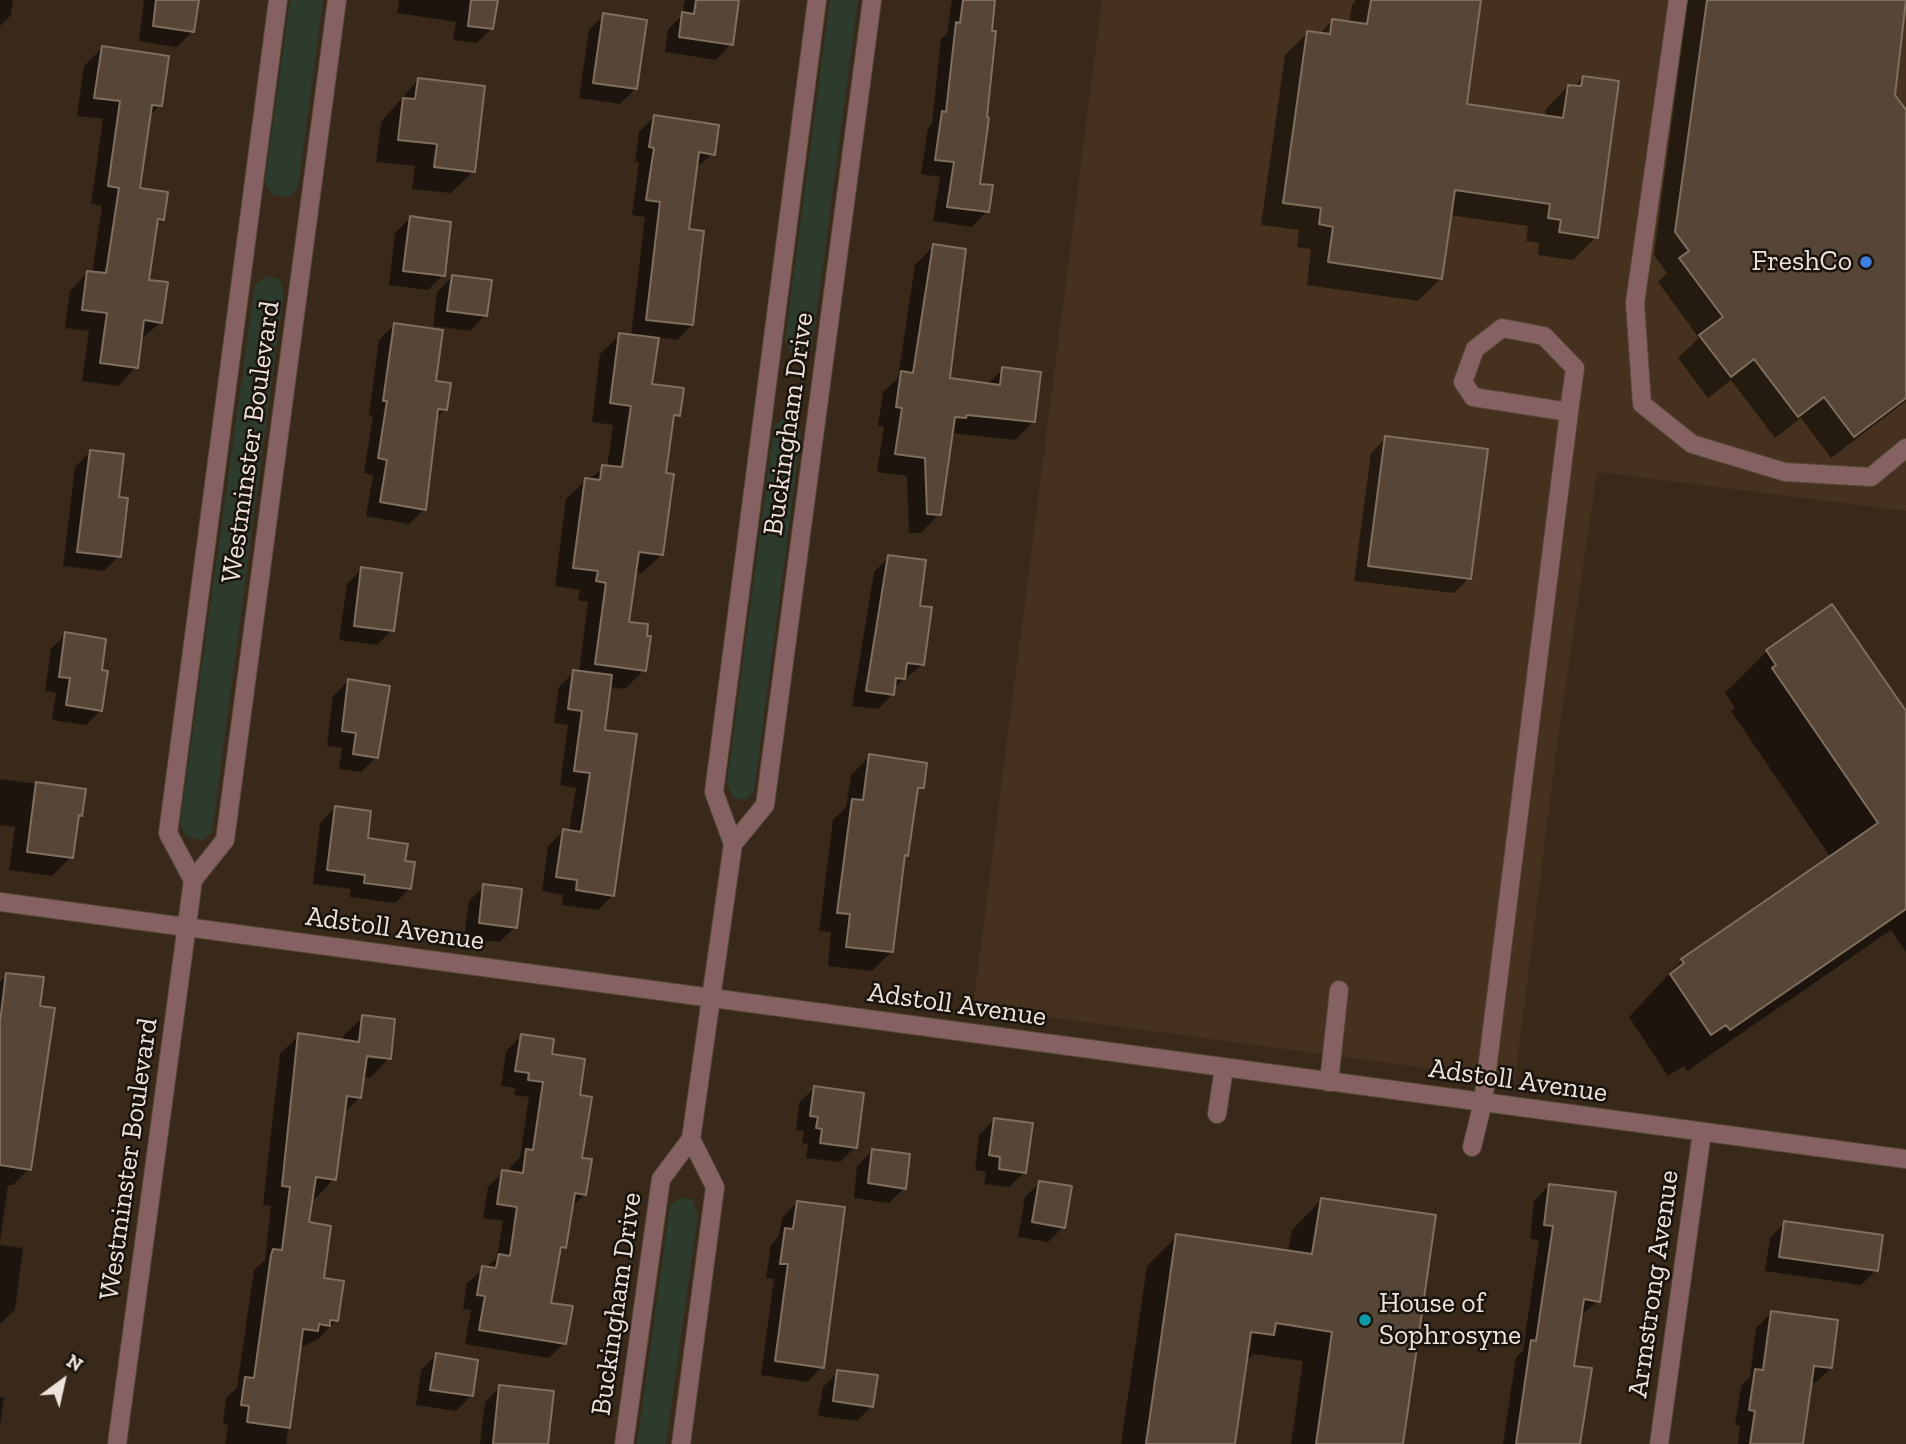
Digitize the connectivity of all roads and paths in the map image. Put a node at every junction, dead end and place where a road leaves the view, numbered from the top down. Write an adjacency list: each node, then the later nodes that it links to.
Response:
1 (278, 0): 9 (street, Westminster Boulevard)
2 (337, 0): 9 (street, Westminster Boulevard)
3 (817, 0): 8 (street, Buckingham Drive)
4 (872, 0): 8 (street, Buckingham Drive)
5 (1678, 0): 7 (street)
6 (1569, 412): 6 (street); 16 (street)
7 (1906, 448)
8 (733, 844): 13 (street, Buckingham Drive)
9 (192, 880): 11 (street, Westminster Boulevard)
10 (0, 902): 11 (street, Adstoll Avenue)
11 (186, 928): 13 (street, Adstoll Avenue); 22 (street, Westminster Boulevard)
12 (1339, 990): 15 (street)
13 (711, 998): 14 (street, Adstoll Avenue); 19 (street, Buckingham Drive)
14 (1224, 1068): 15 (street, Adstoll Avenue); 17 (street)
15 (1329, 1082): 16 (street, Adstoll Avenue)
16 (1483, 1102): 18 (street, Adstoll Avenue); 20 (street)
17 (1217, 1114)
18 (1702, 1132): 21 (street, Adstoll Avenue); 25 (street, Armstrong Avenue)
19 (691, 1139): 23 (street, Buckingham Drive); 24 (street)
20 (1472, 1146)
21 (1906, 1159)
22 (117, 1444)
23 (624, 1444)
24 (681, 1444)
25 (1659, 1444)

